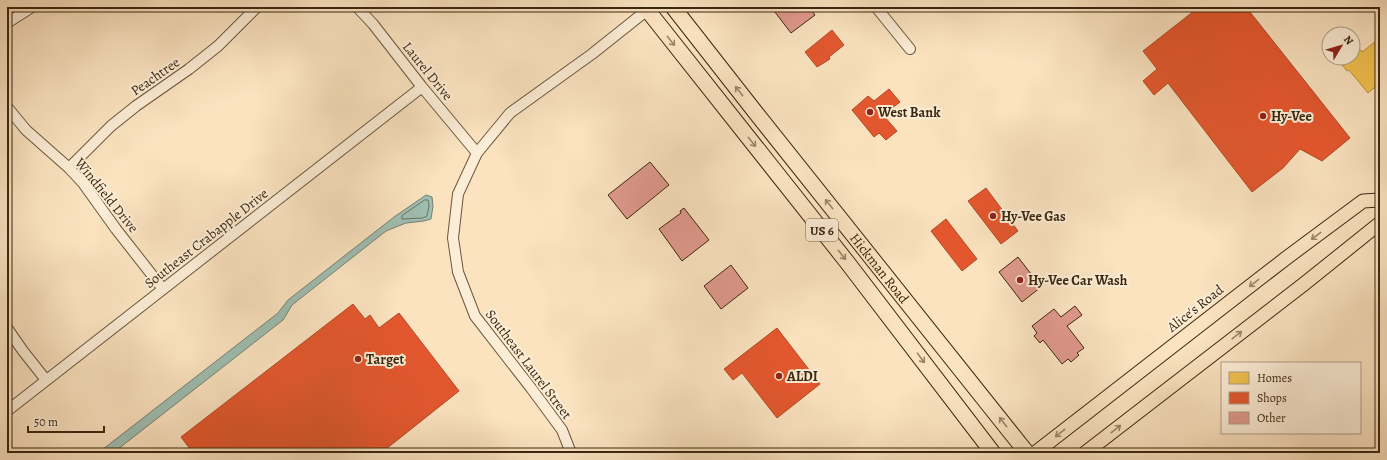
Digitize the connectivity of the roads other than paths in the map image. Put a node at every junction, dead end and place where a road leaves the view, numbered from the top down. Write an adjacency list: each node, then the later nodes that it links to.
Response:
1 (32, 7): 7 (street)
2 (257, 7): 12 (street, Peachtree)
3 (357, 7): 9 (street, Laurel Drive)
4 (673, 7): 21 (highway, Hickman Road / US 6, one-way to 4)
5 (876, 7): 8 (street)
6 (648, 8): 11 (street, Southeast Laurel Street); 20 (highway, Hickman Road / US 6, one-way to 20)
7 (7, 23)
8 (910, 49)
9 (422, 87): 11 (street, Laurel Drive); 15 (street, Southeast Crabapple Drive)
10 (7, 107): 12 (street, Windfield Drive)
11 (476, 153): 19 (street, Southeast Laurel Street)
12 (69, 168): 15 (street, Windfield Drive)
13 (1380, 200): 22 (main road, Alice's Road, one-way to 22)
14 (1380, 223): 23 (main road, one-way to 14)
15 (163, 289): 17 (street, Southeast Crabapple Drive)
16 (7, 328): 17 (street)
17 (46, 380): 18 (street, Southeast Crabapple Drive)
18 (7, 411)
19 (571, 453)
20 (993, 453)
21 (1027, 453)
22 (1035, 453)
23 (1085, 453)

